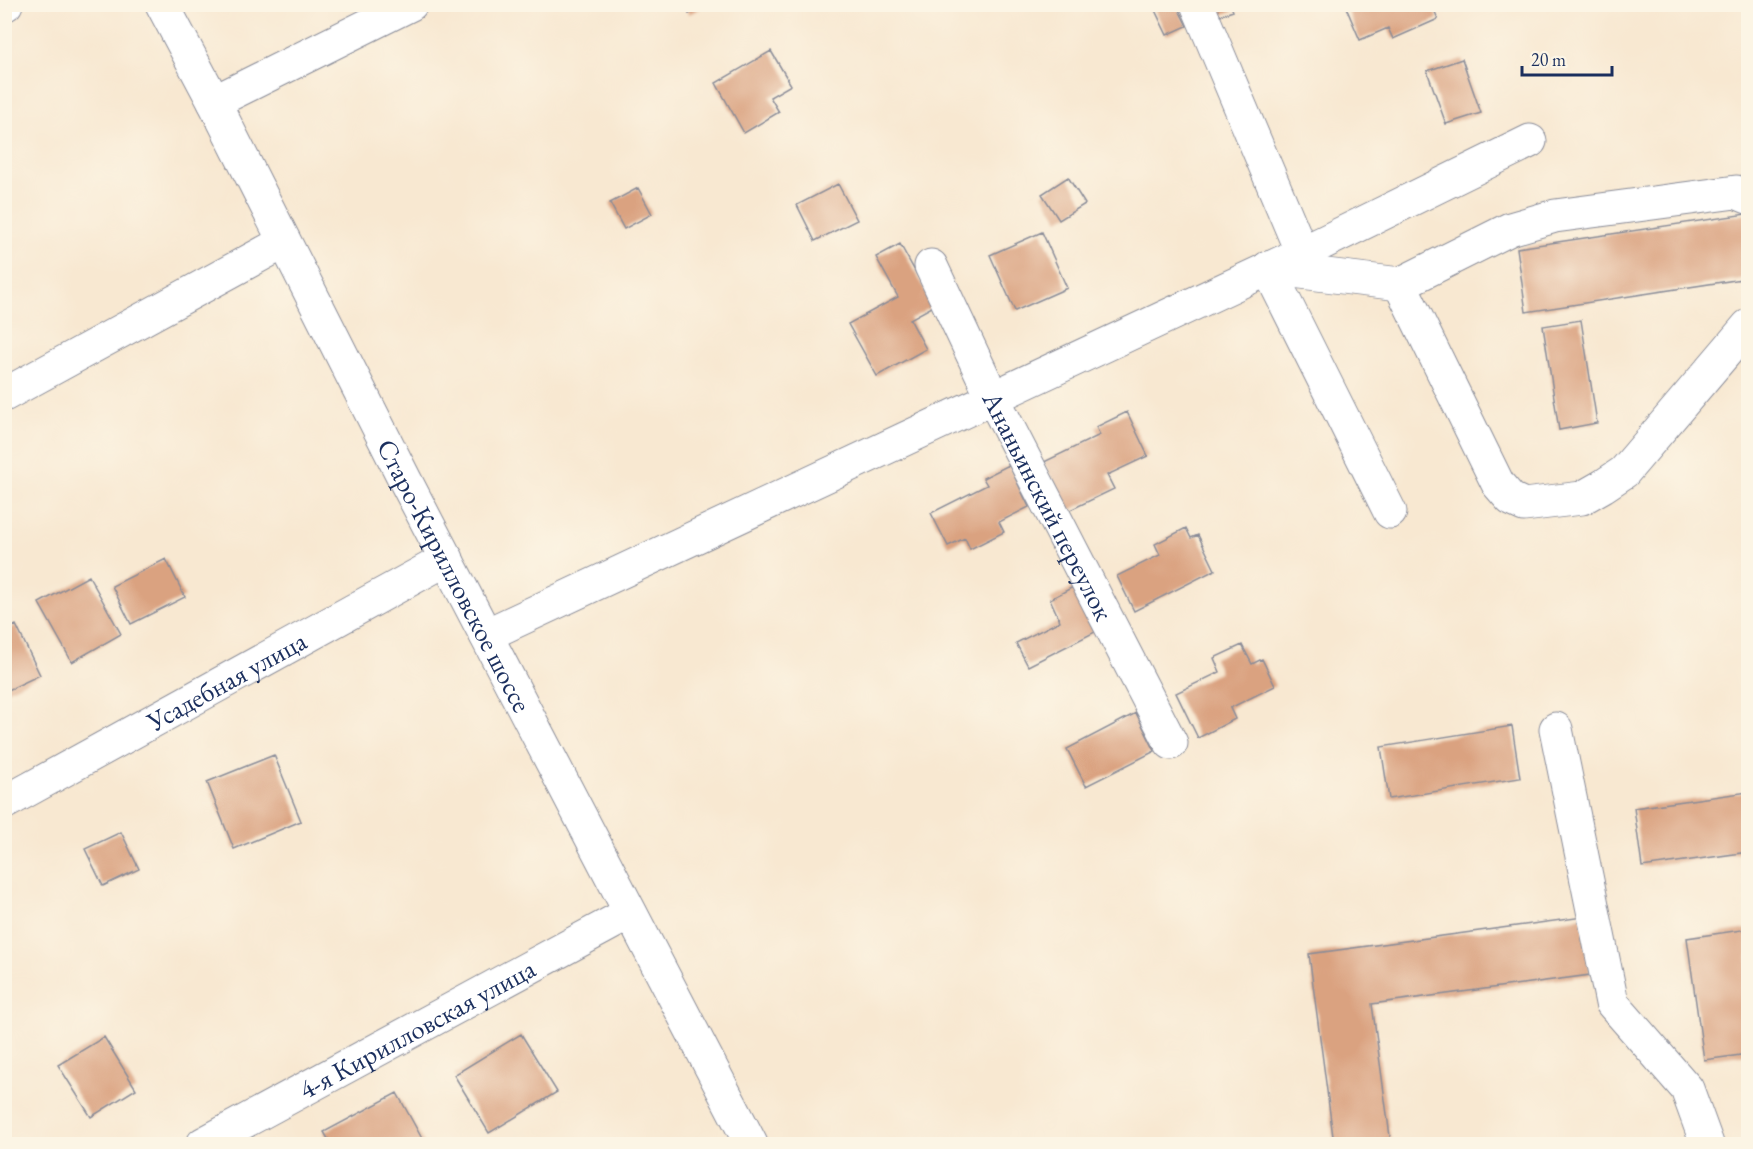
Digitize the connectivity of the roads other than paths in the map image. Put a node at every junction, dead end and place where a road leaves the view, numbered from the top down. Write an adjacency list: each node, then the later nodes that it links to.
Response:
1 (162, 4): 4 (street, Старо-Кирилловское шоссе)
2 (411, 4): 4 (street)
3 (1197, 4): 8 (street)
4 (214, 102): 7 (street, Старо-Кирилловское шоссе)
5 (1530, 141): 8 (street)
6 (1749, 196): 11 (street)
7 (284, 242): 13 (street); 16 (street, Старо-Кирилловское шоссе)
8 (1302, 253): 10 (street)
9 (930, 266): 14 (street, Ананьинский переулок)
10 (1268, 268): 11 (street); 14 (street); 15 (street)
11 (1400, 284): 12 (street)
12 (1749, 326)
13 (4, 395)
14 (993, 398): 17 (street); 19 (street, Ананьинский переулок)
15 (1390, 512)
16 (447, 559): 17 (street, Старо-Кирилловское шоссе); 20 (street, Усадебная улица)
17 (486, 635): 21 (street, Старо-Кирилловское шоссе)
18 (1556, 729): 24 (street)
19 (1171, 743)
20 (4, 803)
21 (630, 913): 22 (street, 4-я Кирилловская улица); 23 (street, Старо-Кирилловское шоссе)
22 (203, 1144)
23 (751, 1144)
24 (1707, 1144)

